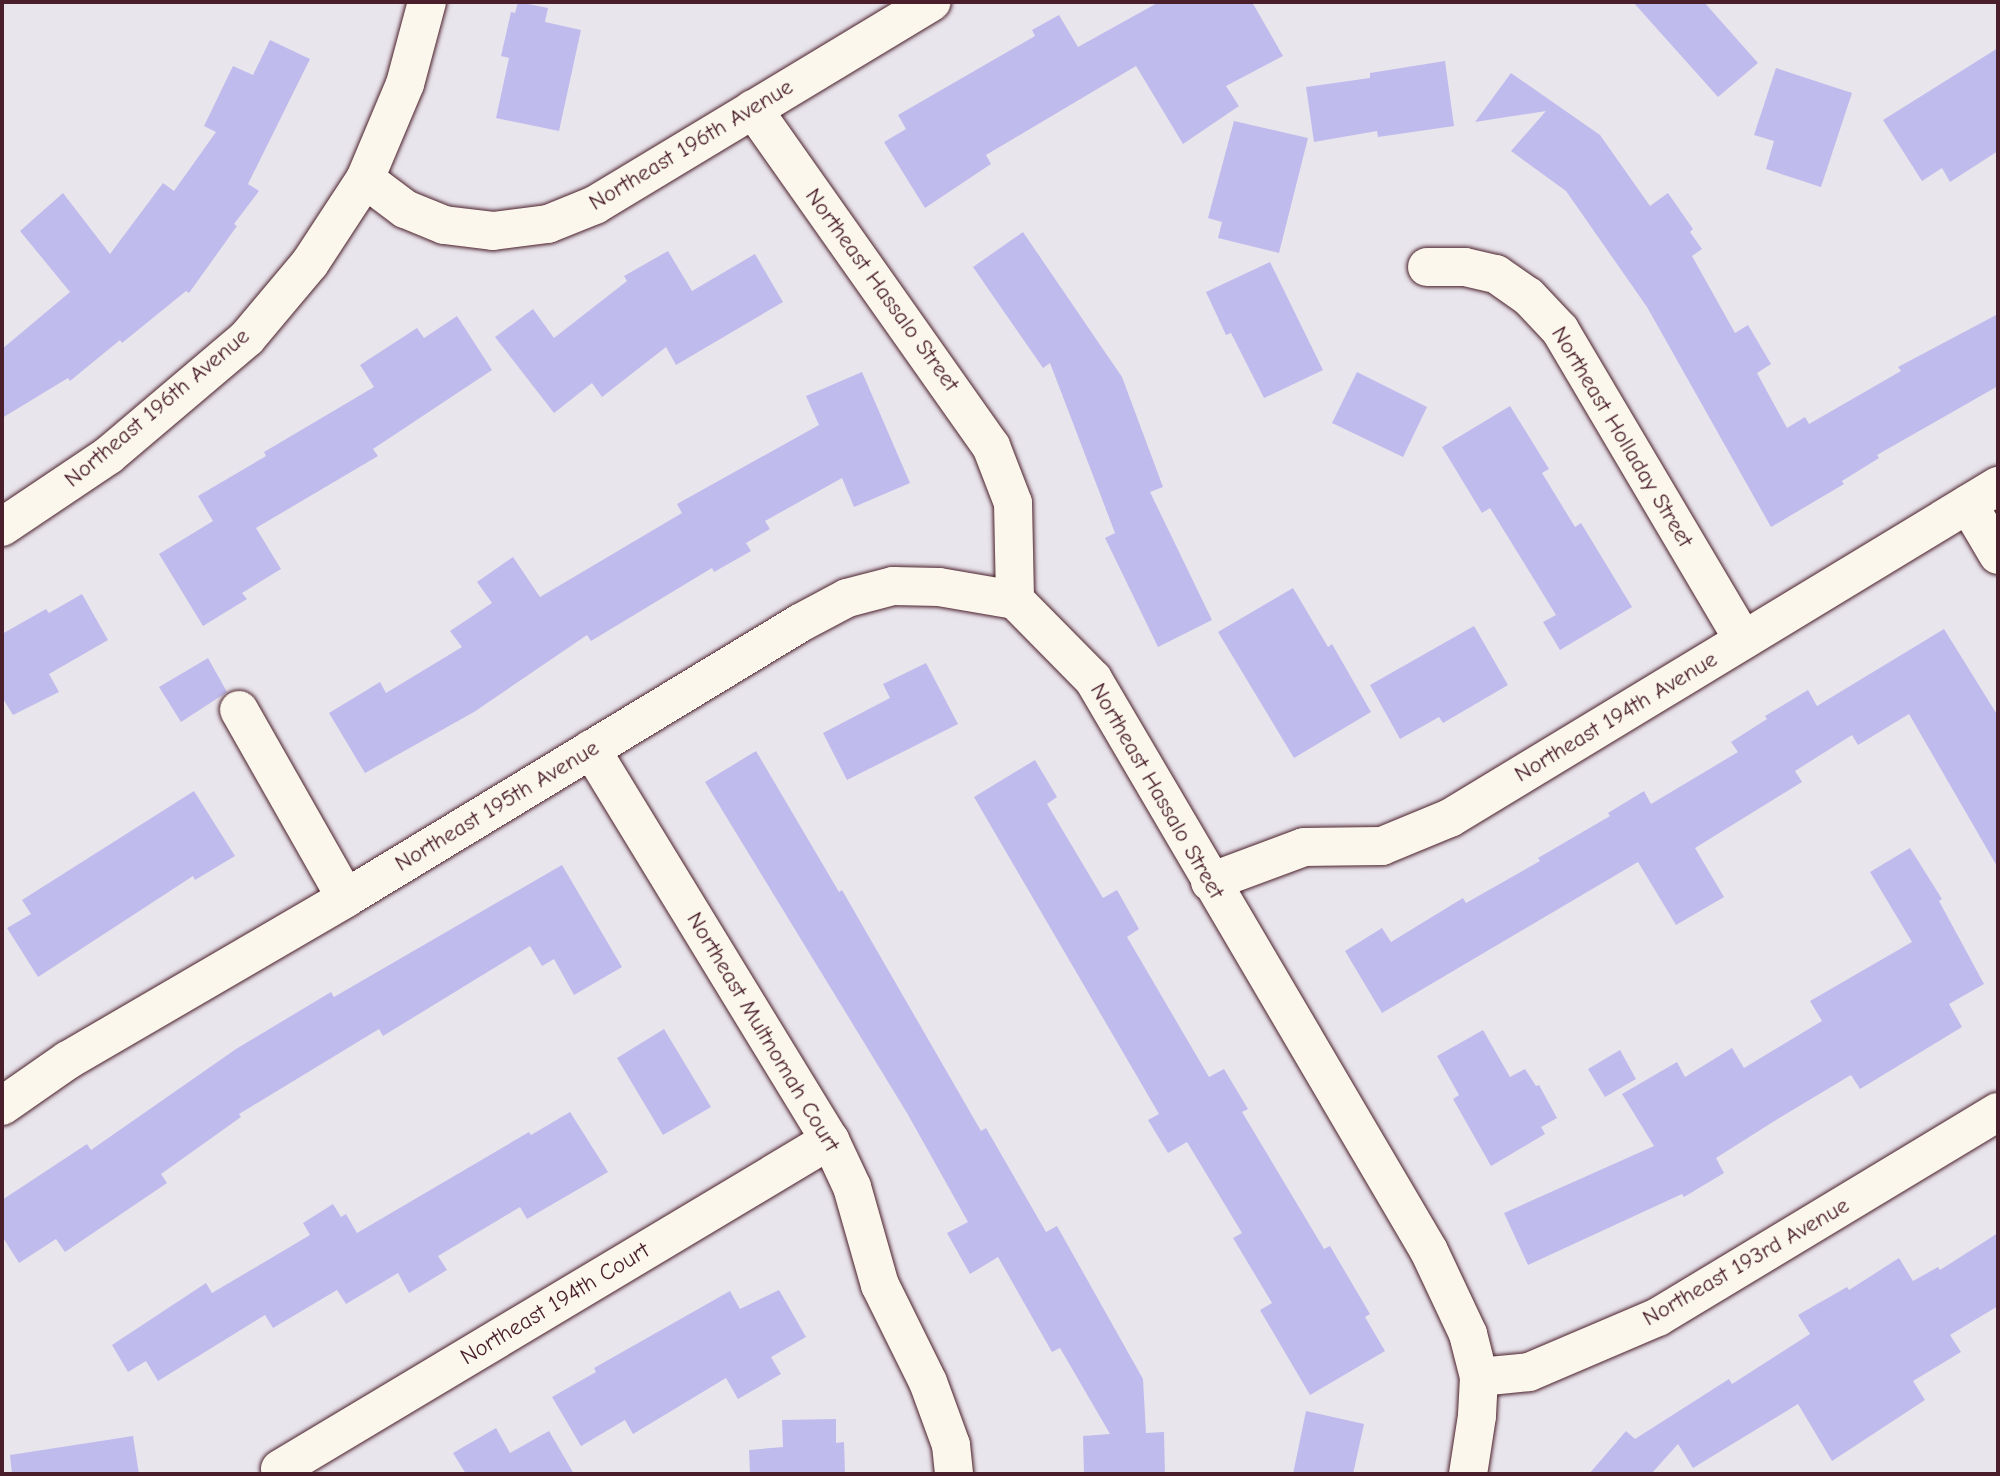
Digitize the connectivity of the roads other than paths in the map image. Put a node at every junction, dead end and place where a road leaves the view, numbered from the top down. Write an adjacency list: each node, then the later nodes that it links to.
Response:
1 (427, 2): 4 (street)
2 (931, 2): 3 (street, Northeast 196th Avenue)
3 (753, 109): 4 (street, Northeast 196th Avenue); 9 (street, Northeast Hassalo Street)
4 (366, 179): 7 (street, Northeast 196th Avenue)
5 (1427, 267): 10 (street, Northeast Holladay Street)
6 (1983, 495): 8 (street); 10 (street, Northeast 194th Avenue)
7 (2, 527)
8 (1998, 555)
9 (1015, 600): 12 (street, Northeast 195th Avenue); 13 (street, Northeast Hassalo Street)
10 (1742, 640): 13 (street, Northeast 194th Avenue)
11 (239, 710): 14 (street)
12 (591, 749): 14 (street, Northeast 195th Avenue); 17 (street, Northeast Multnomah Court)
13 (1210, 882): 18 (street, Northeast Hassalo Street)
14 (346, 898): 15 (street, Northeast 195th Avenue)
15 (2, 1106)
16 (1998, 1112): 18 (street, Northeast 193rd Avenue)
17 (830, 1140): 19 (street, Northeast 194th Court); 20 (street, Northeast Multnomah Court)
18 (1479, 1377): 21 (street, Northeast Hassalo Street)
19 (281, 1469)
20 (954, 1474)
21 (1468, 1474)

